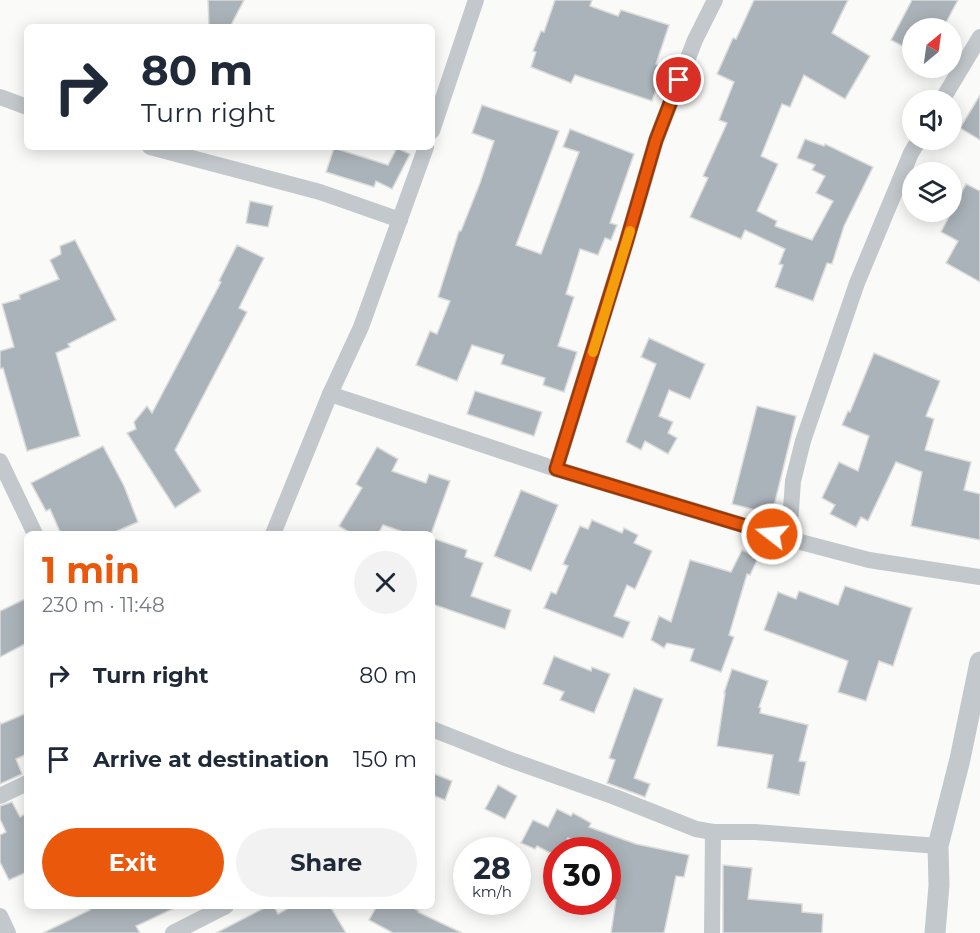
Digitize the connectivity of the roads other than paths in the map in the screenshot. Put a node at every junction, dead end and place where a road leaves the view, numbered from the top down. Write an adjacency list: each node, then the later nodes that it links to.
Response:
1 (477, 0): 7 (street)
2 (715, 0): 14 (street)
3 (980, 38): 4 (street)
4 (948, 90)
5 (0, 97): 6 (street)
6 (24, 106)
7 (435, 122)
8 (161, 150): 11 (street)
9 (425, 150): 11 (street)
10 (913, 150): 17 (street)
11 (400, 220): 12 (street)
12 (330, 393): 14 (street); 16 (street)
13 (0, 461): 15 (street)
14 (556, 469): 17 (street)
15 (34, 531)
16 (274, 531)
17 (789, 539): 18 (street)
18 (980, 577)
19 (980, 662): 24 (street)
20 (435, 730): 23 (street)
21 (24, 784): 22 (street)
22 (0, 796)
23 (712, 832): 24 (street); 29 (street)
24 (938, 846): 30 (street)
25 (220, 909): 28 (street)
26 (0, 916): 27 (street)
27 (8, 933)
28 (173, 933)
29 (712, 933)
30 (935, 933)

